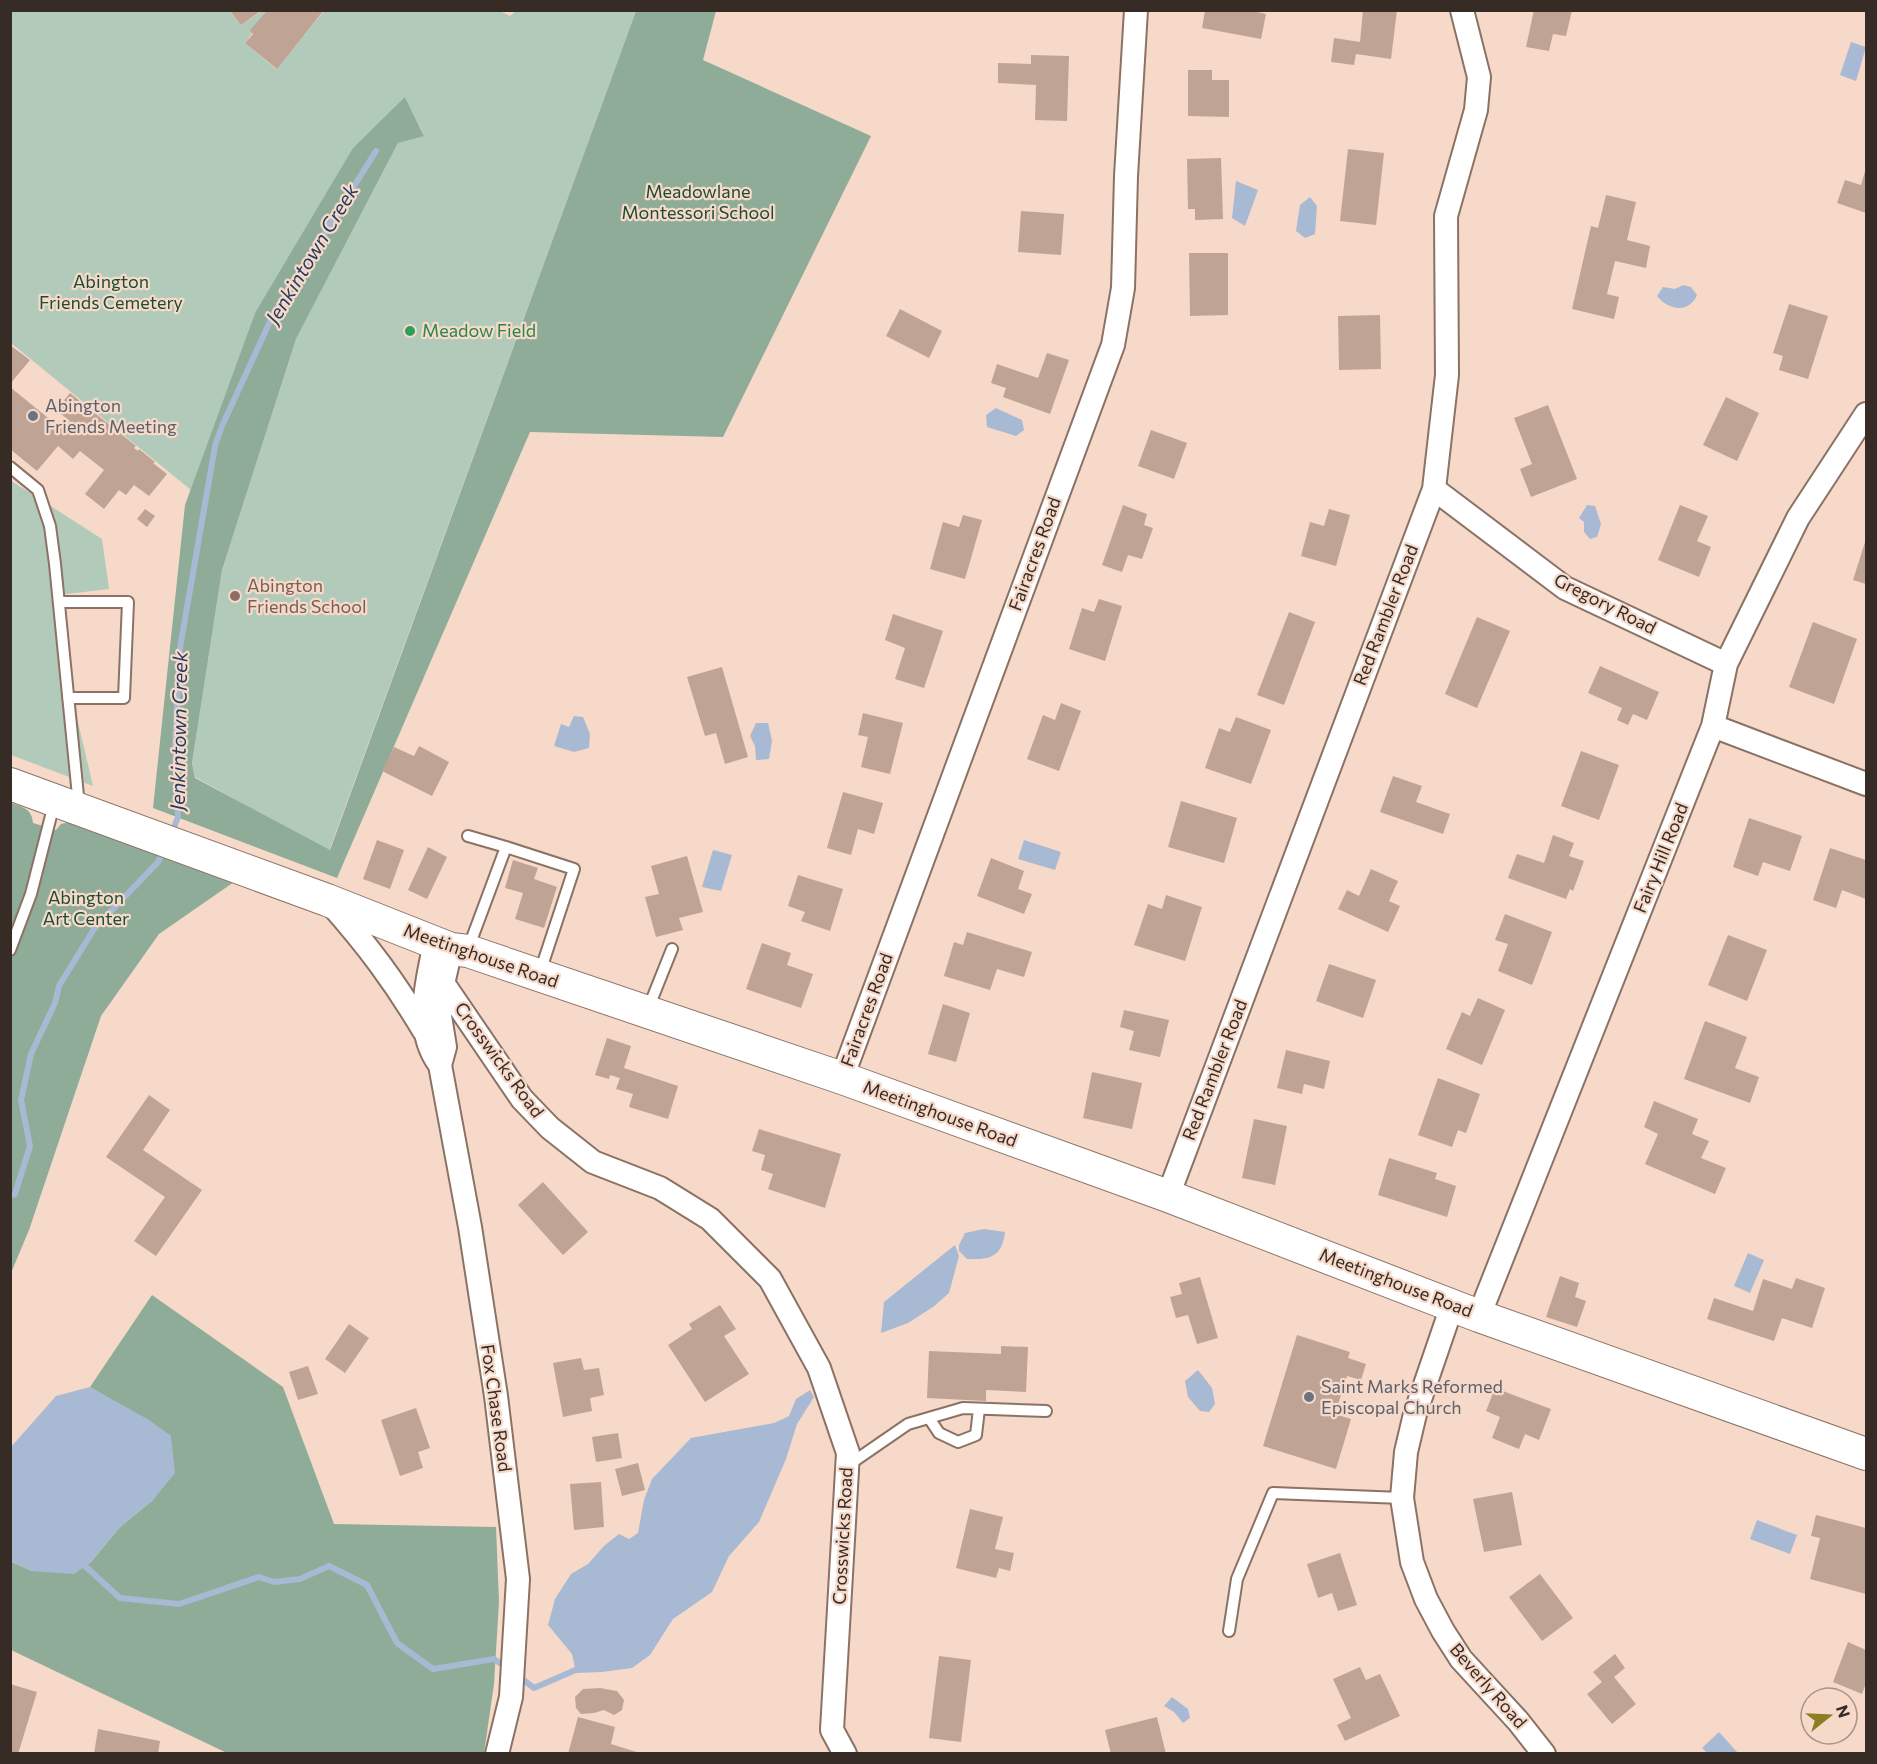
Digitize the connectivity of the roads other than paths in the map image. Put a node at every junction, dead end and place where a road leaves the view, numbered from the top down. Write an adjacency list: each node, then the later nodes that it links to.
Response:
1 (1136, 10): 25 (street, Fairacres Road)
2 (1462, 10): 6 (street, Red Rambler Road)
3 (1866, 414): 4 (street, Fairy Hill Road)
4 (1860, 436): 8 (street, Fairy Hill Road)
5 (10, 467): 7 (lane)
6 (1434, 489): 8 (street, Gregory Road); 26 (street, Red Rambler Road)
7 (59, 602): 9 (lane); 9 (lane)
8 (1726, 664): 10 (street, Fairy Hill Road)
9 (68, 698): 13 (lane)
10 (1713, 726): 12 (street); 27 (street, Fairy Hill Road)
11 (10, 784): 13 (street, Meetinghouse Road)
12 (1866, 784)
13 (78, 809): 16 (street, Meetinghouse Road); 19 (lane)
14 (468, 836): 15 (lane)
15 (506, 847): 17 (lane); 20 (lane)
16 (327, 900): 17 (street, Meetinghouse Road); 23 (street, Fox Chase Road)
17 (451, 947): 20 (street, Meetinghouse Road); 21 (street, Fox Chase Road); 23 (street, Fox Chase Road)
18 (672, 949): 22 (lane)
19 (10, 950)
20 (539, 975): 22 (street, Meetinghouse Road)
21 (443, 983): 24 (street, Fox Chase Road); 32 (street, Crosswicks Road)
22 (647, 1012): 25 (street, Meetinghouse Road)
23 (426, 1036): 24 (street, Fox Chase Road)
24 (440, 1065): 35 (street, Fox Chase Road)
25 (842, 1078): 26 (street, Meetinghouse Road)
26 (1168, 1196): 27 (street, Meetinghouse Road)
27 (1466, 1311): 31 (street, Meetinghouse Road); 33 (street, Beverly Road)
28 (979, 1409): 29 (lane); 30 (lane); 30 (lane)
29 (1046, 1411)
30 (930, 1418): 32 (lane)
31 (1866, 1454)
32 (847, 1467): 36 (street, Crosswicks Road)
33 (1402, 1498): 34 (lane); 37 (street, Beverly Road)
34 (1229, 1631)
35 (500, 1753)
36 (845, 1754)
37 (1544, 1754)

